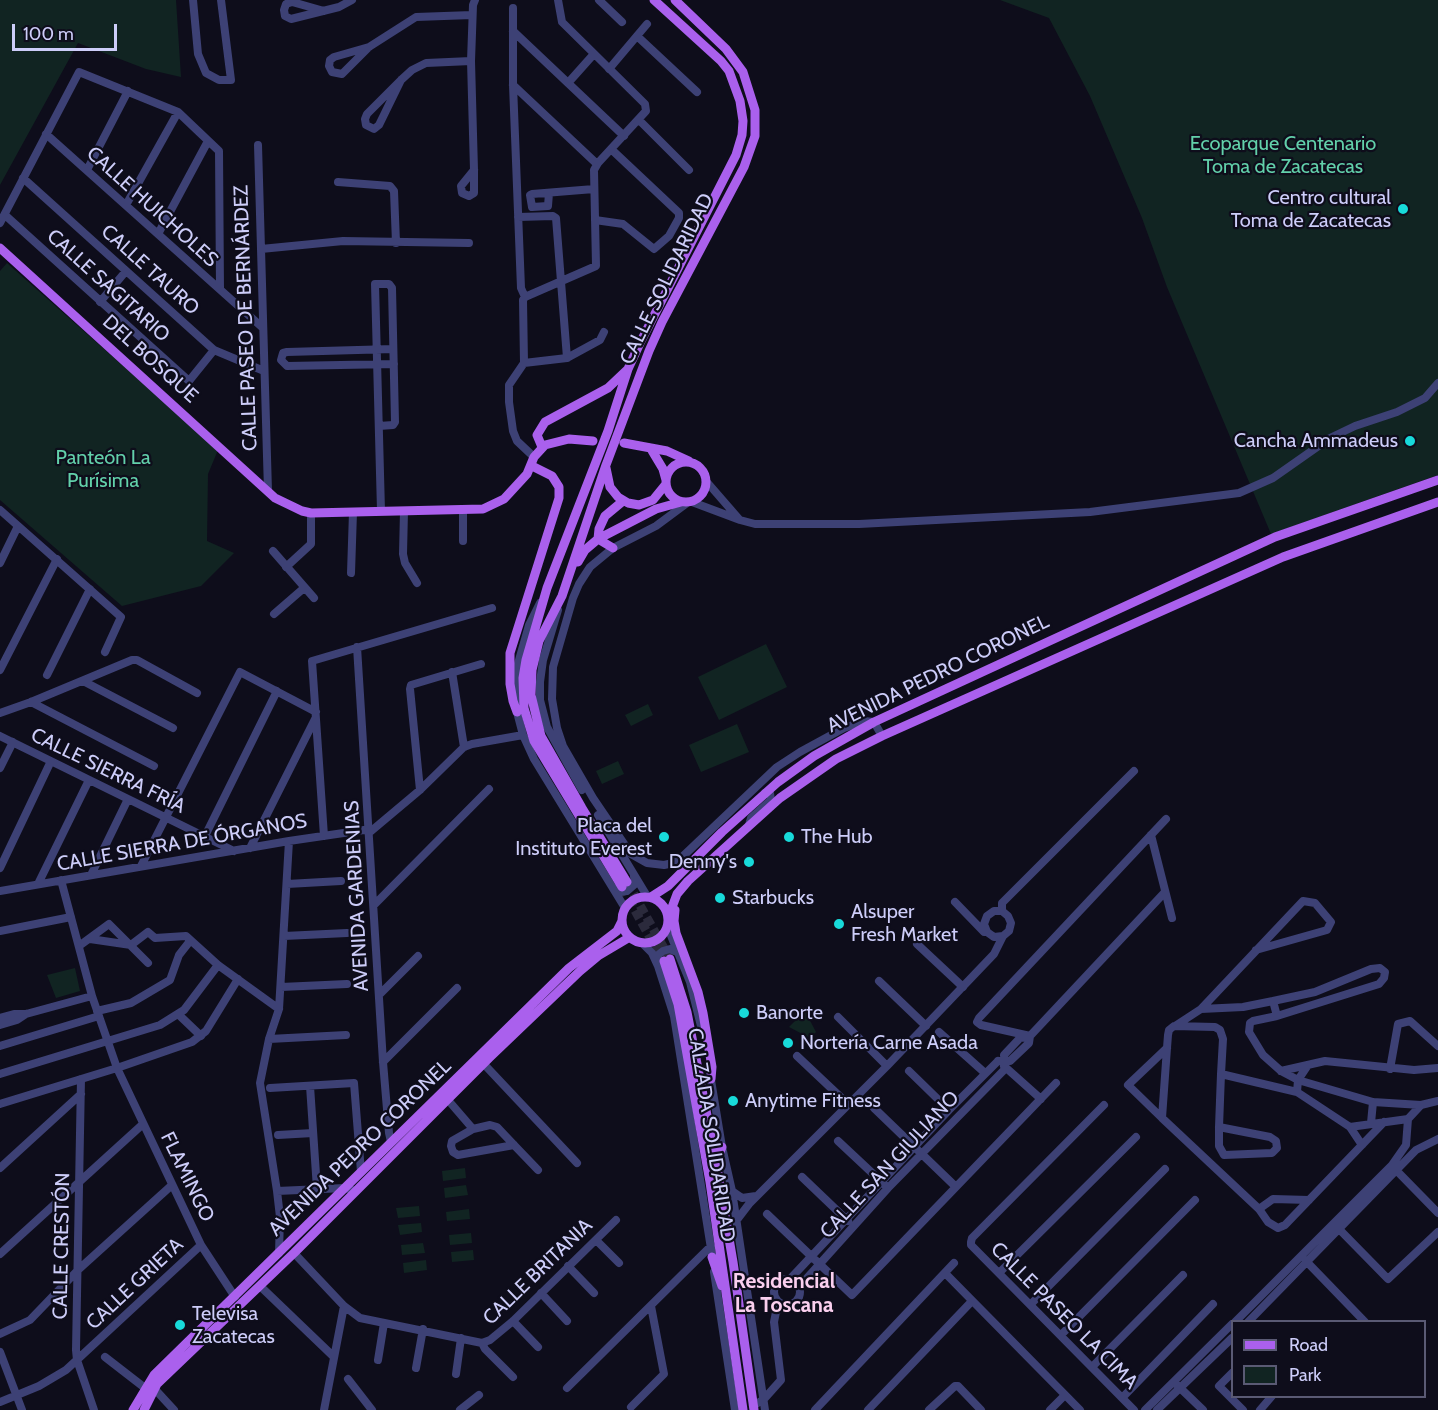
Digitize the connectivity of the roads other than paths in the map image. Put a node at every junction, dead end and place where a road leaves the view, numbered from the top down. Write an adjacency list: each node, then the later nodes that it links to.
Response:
1 (193, 0): 2 (street)
2 (221, 0)
3 (352, 0): 10 (street)
4 (475, 0): 11 (street)
5 (558, 0): 17 (street)
6 (599, 0): 12 (street)
7 (654, 0): 64 (main road, CALLE SOLIDARIDAD)
8 (675, 0): 74 (main road, CALLE SOLIDARIDAD)
9 (513, 8): 14 (street)
10 (324, 11): 10 (street)
11 (472, 15): 16 (street); 18 (street)
12 (622, 22)
13 (647, 24): 15 (street)
14 (513, 31): 21 (street); 22 (street)
15 (637, 36): 19 (street); 24 (street)
16 (369, 47): 16 (street)
17 (593, 55): 19 (street); 21 (street)
18 (471, 61): 20 (street); 34 (street)
19 (609, 69): 26 (street)
20 (400, 80): 20 (street)
21 (568, 83): 28 (street)
22 (513, 85): 32 (street); 42 (street)
23 (129, 91): 25 (street); 27 (street); 33 (street)
24 (698, 92)
25 (178, 112): 29 (street); 40 (street)
26 (639, 120): 28 (street); 35 (street)
27 (46, 134): 33 (street, CALLE HUICHOLES); 36 (street)
28 (624, 136): 31 (street)
29 (208, 141): 45 (street); 52 (street)
30 (258, 145): 48 (street, CALLE PASEO DE BERNÁRDEZ)
31 (611, 149): 32 (street); 43 (street)
32 (597, 164): 38 (street)
33 (87, 170): 40 (street, CALLE HUICHOLES)
34 (474, 170)
35 (690, 170)
36 (23, 178): 41 (street); 50 (street, CALLE TAURO)
37 (338, 182): 46 (street)
38 (594, 189): 39 (street); 43 (street)
39 (549, 192): 39 (street)
40 (126, 205): 45 (street, CALLE HUICHOLES)
41 (5, 215): 44 (street); 54 (street, CALLE SAGITARIO)
42 (518, 217): 51 (street); 53 (street)
43 (595, 220): 51 (street)
44 (0, 223)
45 (158, 234): 52 (street, CALLE HUICHOLES)
46 (396, 243): 47 (street); 48 (street)
47 (469, 243)
48 (261, 249): 55 (street, CALLE PASEO DE BERNÁRDEZ)
49 (2, 253): 78 (main road, DEL BOSQUE)
50 (126, 271): 54 (street); 58 (street, CALLE TAURO)
51 (560, 282): 53 (street); 60 (street)
52 (220, 289): 55 (street, CALLE HUICHOLES)
53 (525, 297): 61 (street)
54 (100, 302): 58 (street, CALLE SAGITARIO)
55 (263, 328): 65 (street, CALLE PASEO DE BERNÁRDEZ)
56 (604, 332): 60 (street)
57 (393, 349): 59 (street); 59 (street); 63 (street)
58 (214, 350): 65 (street, CALLE TAURO)
59 (376, 350): 62 (street); 62 (street)
60 (567, 358): 61 (street)
61 (524, 363): 72 (street)
62 (377, 364): 63 (street); 67 (street)
63 (394, 364): 67 (street)
64 (628, 369): 70 (main road); 102 (main road, CALLE SOLIDARIDAD)
65 (264, 371): 78 (street, CALLE PASEO DE BERNÁRDEZ)
66 (1438, 382): 88 (street)
67 (379, 426): 85 (street)
68 (593, 441): 70 (main road)
69 (624, 443): 71 (main road)
70 (542, 447): 72 (main road)
71 (651, 449): 73 (main road); 77 (main road)
72 (533, 461): 82 (main road); 118 (main road)
73 (694, 464): 76 (main road); 77 (main road)
74 (606, 465): 79 (main road); 100 (main road, CALLE SOLIDARIDAD)
75 (1438, 480): 121 (main road, AVENIDA PEDRO CORONEL)
76 (706, 481): 80 (main road); 88 (street)
77 (666, 482): 79 (main road); 80 (main road)
78 (268, 491): 87 (main road, DEL BOSQUE)
79 (623, 501): 90 (main road)
80 (687, 502): 88 (street); 90 (main road); 92 (street)
81 (1438, 502): 125 (main road, AVENIDA PEDRO CORONEL)
82 (463, 509): 84 (main road); 91 (street)
83 (0, 510): 89 (street)
84 (404, 510): 85 (main road); 99 (street)
85 (381, 511): 86 (main road)
86 (353, 512): 87 (main road); 98 (street)
87 (311, 513): 97 (street)
88 (740, 520)
89 (18, 526): 93 (street); 95 (street)
90 (598, 539): 92 (main road); 100 (main road)
91 (463, 541)
92 (613, 548): 121 (street)
93 (3, 549): 96 (street)
94 (273, 551): 97 (street)
95 (57, 559): 103 (street); 111 (street)
96 (0, 563)
97 (286, 567): 101 (street)
98 (351, 573)
99 (417, 583)
100 (566, 583): 104 (main road, CALLE SOLIDARIDAD)
101 (304, 588): 105 (street); 107 (street)
102 (546, 588): 104 (main road); 118 (street)
103 (90, 589): 109 (street); 113 (street)
104 (562, 596): 150 (street)
105 (314, 598)
106 (492, 608): 108 (street)
107 (274, 614)
108 (357, 647): 120 (street); 140 (street, AVENIDA GARDENIAS)
109 (105, 652)
110 (481, 664): 112 (street)
111 (0, 670)
112 (452, 672): 127 (street); 134 (street)
113 (47, 675)
114 (83, 681): 116 (street); 117 (street); 122 (street)
115 (277, 691): 120 (street); 137 (street); 142 (street)
116 (197, 693)
117 (31, 702): 119 (street); 129 (street)
118 (517, 712): 123 (street)
119 (0, 713)
120 (316, 715): 143 (street); 146 (street)
121 (874, 722): 125 (street); 135 (main road, AVENIDA PEDRO CORONEL)
122 (173, 728)
123 (523, 735): 127 (street); 156 (street)
124 (0, 736): 126 (street, CALLE SIERRA FRÍA)
125 (882, 736): 139 (main road, AVENIDA PEDRO CORONEL)
126 (13, 742): 128 (street, CALLE SIERRA FRÍA); 130 (street)
127 (464, 747): 134 (street)
128 (51, 761): 132 (street, CALLE SIERRA FRÍA); 149 (street)
129 (154, 766)
130 (0, 768)
131 (1134, 771): 163 (street)
132 (89, 780): 136 (street, CALLE SIERRA FRÍA); 155 (street)
133 (489, 789): 161 (street)
134 (420, 790): 140 (street)
135 (765, 793): 139 (street); 159 (main road, AVENIDA PEDRO CORONEL)
136 (128, 799): 137 (street, CALLE SIERRA FRÍA); 151 (street)
137 (165, 818): 142 (street, CALLE SIERRA FRÍA); 148 (street)
138 (1166, 819): 141 (street)
139 (749, 825): 144 (main road, AVENIDA PEDRO CORONEL)
140 (370, 832): 143 (street, CALLE SIERRA DE ÓRGANOS); 161 (street, AVENIDA GARDENIAS)
141 (1150, 835): 158 (street); 209 (street)
142 (205, 836): 147 (street, CALLE SIERRA FRÍA)
143 (324, 836): 145 (street, CALLE SIERRA DE ÓRGANOS)
144 (735, 838): 167 (main road, AVENIDA PEDRO CORONEL); 230 (main road)
145 (289, 841): 146 (street, CALLE SIERRA DE ÓRGANOS); 154 (street)
146 (250, 848): 147 (street, CALLE SIERRA DE ÓRGANOS)
147 (234, 851): 148 (street, CALLE SIERRA DE ÓRGANOS)
148 (141, 866): 151 (street, CALLE SIERRA DE ÓRGANOS)
149 (0, 868)
150 (632, 870): 156 (street); 159 (street)
151 (91, 875): 152 (street, CALLE SIERRA DE ÓRGANOS)
152 (61, 880): 155 (street, CALLE SIERRA DE ÓRGANOS); 164 (street, FLAMINGO)
153 (342, 881): 154 (street)
154 (287, 884): 171 (street)
155 (38, 885): 157 (street, CALLE SIERRA DE ÓRGANOS)
156 (611, 885): 162 (street)
157 (0, 891)
158 (1165, 891): 165 (street); 209 (street)
159 (649, 896): 162 (main road); 167 (main road)
160 (955, 902): 169 (street)
161 (374, 905): 191 (street, AVENIDA GARDENIAS)
162 (625, 908): 166 (main road)
163 (1002, 911): 169 (street); 172 (street)
164 (71, 917): 168 (street); 179 (street, FLAMINGO)
165 (1172, 918)
166 (622, 921): 173 (main road); 216 (main road, AVENIDA PEDRO CORONEL)
167 (668, 922): 176 (main road); 182 (street, CALZADA SOLIDARIDAD)
168 (0, 931)
169 (987, 932): 172 (street)
170 (347, 933): 171 (street)
171 (284, 936): 188 (street)
172 (1003, 936): 189 (street)
173 (630, 937): 176 (main road); 216 (main road, AVENIDA PEDRO CORONEL)
174 (90, 939): 178 (street); 178 (street); 179 (street)
175 (190, 940): 178 (street); 184 (street); 197 (street)
176 (642, 943): 182 (street, CALZADA SOLIDARIDAD)
177 (917, 944): 189 (street)
178 (131, 945): 183 (street)
179 (79, 946): 192 (street, FLAMINGO)
180 (1256, 950): 180 (street); 195 (street)
181 (418, 956): 191 (street)
182 (667, 959): 230 (street, CALZADA SOLIDARIDAD); 268 (main road, CALZADA SOLIDARIDAD); 299 (street, CALZADA SOLIDARIDAD); 329 (main road, CALZADA SOLIDARIDAD)
183 (148, 963)
184 (218, 965): 185 (street); 198 (street)
185 (238, 980): 194 (street); 208 (street)
186 (879, 981): 203 (street)
187 (347, 984): 188 (street)
188 (282, 987): 194 (street)
189 (963, 987): 203 (street)
190 (457, 988): 217 (street)
191 (379, 995): 217 (street, AVENIDA GARDENIAS)
192 (92, 996): 196 (street); 197 (street, FLAMINGO)
193 (1273, 1001): 195 (street); 199 (street); 199 (street)
194 (279, 1009): 210 (street)
195 (1200, 1010): 204 (street); 205 (street)
196 (26, 1014): 201 (street); 202 (street)
197 (98, 1014): 211 (street, FLAMINGO); 212 (street)
198 (178, 1014): 208 (street); 211 (street)
199 (1277, 1016): 225 (street)
200 (838, 1017): 220 (street)
201 (0, 1018)
202 (0, 1025)
203 (926, 1026): 220 (street)
204 (1174, 1026): 205 (street); 214 (street)
205 (1201, 1026): 228 (street)
206 (939, 1032): 226 (street)
207 (346, 1035): 210 (street)
208 (201, 1036): 221 (street)
209 (1030, 1036): 218 (street)
210 (269, 1039): 282 (street)
211 (108, 1042): 221 (street, FLAMINGO); 227 (street)
212 (0, 1046)
213 (1438, 1046): 223 (street)
214 (1167, 1047): 247 (street); 247 (street)
215 (797, 1056): 242 (street)
216 (481, 1061): 238 (main road, AVENIDA PEDRO CORONEL); 260 (main road, AVENIDA PEDRO CORONEL); 269 (street)
217 (383, 1062): 260 (street, AVENIDA GARDENIAS)
218 (1003, 1063): 226 (street, CALLE SAN GIULIANO); 237 (street); 267 (street, CALLE SAN GIULIANO)
219 (1308, 1065): 223 (street); 225 (street); 231 (street)
220 (887, 1066): 242 (street)
221 (117, 1068): 229 (street); 251 (street, FLAMINGO)
222 (1438, 1068): 223 (street)
223 (1390, 1069)
224 (909, 1071): 246 (street)
225 (1281, 1071): 231 (street)
226 (985, 1073): 246 (street, CALLE SAN GIULIANO)
227 (0, 1074)
228 (1221, 1074): 235 (street); 252 (street)
229 (81, 1079): 236 (street, CALLE CRESTÓN); 241 (street)
230 (711, 1079): 264 (street, CALZADA SOLIDARIDAD)
231 (1298, 1080): 235 (street); 240 (street)
232 (1056, 1083): 237 (street)
233 (310, 1086): 234 (street); 255 (street); 274 (street)
234 (270, 1088)
235 (1298, 1092): 253 (street)
236 (81, 1094): 271 (street); 276 (street, CALLE CRESTÓN)
237 (1041, 1099): 279 (street)
238 (448, 1100): 254 (street); 283 (main road, AVENIDA PEDRO CORONEL)
239 (1438, 1101): 244 (street)
240 (1373, 1102): 244 (street); 250 (street)
241 (0, 1104)
242 (849, 1105): 285 (street)
243 (1104, 1105): 313 (street, CALLE PASEO LA CIMA)
244 (1421, 1105): 248 (street)
245 (874, 1108): 265 (street)
246 (949, 1110): 265 (street, CALLE SAN GIULIANO)
247 (1162, 1118): 288 (street)
248 (1407, 1119): 249 (street); 263 (street)
249 (1384, 1122): 250 (street); 262 (street)
250 (1371, 1123): 253 (street)
251 (143, 1124): 276 (street); 277 (street, FLAMINGO)
252 (1219, 1127): 252 (street)
253 (1350, 1127): 262 (street)
254 (473, 1129): 261 (street); 261 (street)
255 (313, 1132): 256 (street); 281 (street)
256 (278, 1135)
257 (1136, 1137): 313 (street)
258 (1438, 1139): 266 (street)
259 (838, 1141): 278 (street)
260 (391, 1142): 274 (main road, AVENIDA PEDRO CORONEL)
261 (514, 1144): 273 (street)
262 (1362, 1145): 287 (street)
263 (1406, 1145): 266 (street); 270 (street)
264 (722, 1147): 268 (main road); 284 (street, CALZADA SOLIDARIDAD)
265 (914, 1147): 267 (street); 278 (street, CALLE SAN GIULIANO)
266 (1416, 1150): 270 (street)
267 (922, 1154): 278 (street, CALLE SAN GIULIANO); 279 (street)
268 (716, 1162): 305 (main road, CALZADA SOLIDARIDAD)
269 (577, 1163)
270 (1394, 1167): 289 (street); 295 (street); 330 (street)
271 (0, 1168)
272 (1165, 1169): 324 (street)
273 (538, 1170)
274 (361, 1172): 280 (main road, AVENIDA PEDRO CORONEL)
275 (802, 1177): 291 (street)
276 (80, 1181): 302 (street); 311 (street, CALLE CRESTÓN)
277 (172, 1185): 298 (street, FLAMINGO); 311 (street)
278 (885, 1185): 291 (street, CALLE SAN GIULIANO); 294 (street, CALLE SAN GIULIANO)
279 (956, 1187): 309 (street)
280 (345, 1188): 281 (street); 283 (street); 300 (main road, AVENIDA PEDRO CORONEL)
281 (317, 1189): 282 (street)
282 (277, 1191): 300 (street)
283 (356, 1191): 301 (main road, AVENIDA PEDRO CORONEL)
284 (732, 1191): 285 (street); 293 (street, CALZADA SOLIDARIDAD)
285 (757, 1196): 293 (street)
286 (1195, 1200): 340 (street)
287 (1309, 1200): 288 (street); 288 (street)
288 (1259, 1209)
289 (1438, 1213)
290 (767, 1214): 304 (street)
291 (846, 1219): 294 (street); 304 (street, CALLE SAN GIULIANO)
292 (616, 1220): 297 (street, CALLE BRITANIA)
293 (736, 1221): 305 (street, CALZADA SOLIDARIDAD)
294 (854, 1226): 309 (street, CALLE SAN GIULIANO)
295 (1338, 1228): 296 (street); 306 (street)
296 (1438, 1232)
297 (596, 1240): 307 (street); 310 (street, CALLE BRITANIA)
298 (201, 1245): 322 (street, FLAMINGO); 348 (street, CALLE GRIETA)
299 (711, 1246): 303 (street, CALZADA SOLIDARIDAD); 328 (street)
300 (279, 1253): 322 (main road, AVENIDA PEDRO CORONEL)
301 (294, 1253): 318 (main road, AVENIDA PEDRO CORONEL); 327 (street, CALLE BRITANIA)
302 (0, 1254)
303 (712, 1257): 329 (main road); 378 (street, CALZADA SOLIDARIDAD)
304 (811, 1257): 309 (street); 316 (street, CALLE SAN GIULIANO)
305 (737, 1259): 315 (main road, CALZADA SOLIDARIDAD)
306 (1306, 1261): 331 (street); 332 (street)
307 (619, 1263)
308 (954, 1263): 312 (street)
309 (819, 1265): 319 (street, CALLE SAN GIULIANO)
310 (568, 1266): 320 (street, CALLE BRITANIA); 321 (street)
311 (79, 1269): 338 (street); 348 (street, CALLE CRESTÓN)
312 (945, 1273): 323 (street); 381 (street)
313 (999, 1273): 324 (street, CALLE PASEO LA CIMA)
314 (1183, 1275): 350 (street)
315 (741, 1280): 317 (street); 366 (street); 369 (main road, CALZADA SOLIDARIDAD)
316 (790, 1280): 317 (street); 319 (street)
317 (776, 1284): 326 (street)
318 (260, 1286): 339 (main road, AVENIDA PEDRO CORONEL); 347 (street)
319 (799, 1287): 326 (street)
320 (542, 1293): 333 (street, CALLE BRITANIA); 334 (street)
321 (594, 1293)
322 (235, 1297): 339 (main road, AVENIDA PEDRO CORONEL)
323 (972, 1301): 361 (street); 382 (street)
324 (1031, 1304): 340 (street, CALLE PASEO LA CIMA)
325 (1213, 1304): 362 (street)
326 (783, 1305): 366 (street)
327 (344, 1306): 335 (street, CALLE BRITANIA); 347 (street)
328 (651, 1306): 358 (street); 368 (street)
329 (729, 1308): 379 (main road, CALZADA SOLIDARIDAD)
330 (1237, 1320)
331 (1250, 1320)
332 (1363, 1320)
333 (513, 1321): 343 (street, CALLE BRITANIA); 344 (street)
334 (567, 1321)
335 (384, 1323): 337 (street, CALLE BRITANIA); 349 (street)
336 (1231, 1326): 356 (street)
337 (423, 1329): 341 (street, CALLE BRITANIA); 351 (street)
338 (0, 1334)
339 (202, 1335): 357 (main road, AVENIDA PEDRO CORONEL)
340 (1061, 1335): 350 (street, CALLE PASEO LA CIMA)
341 (461, 1338): 343 (street, CALLE BRITANIA); 352 (street)
342 (1231, 1340): 356 (street)
343 (482, 1342): 354 (street)
344 (538, 1347)
345 (0, 1352): 359 (street)
346 (105, 1357): 357 (street)
347 (334, 1357): 375 (street)
348 (77, 1360): 359 (street, CALLE GRIETA); 371 (street, CALLE CRESTÓN)
349 (378, 1360)
350 (1092, 1367): 362 (street, CALLE PASEO LA CIMA)
351 (416, 1368)
352 (456, 1374)
353 (1231, 1375): 363 (street)
354 (513, 1377)
355 (348, 1379): 376 (street)
356 (1176, 1384): 388 (street); 389 (street); 390 (street)
357 (149, 1386): 372 (main road, AVENIDA PEDRO CORONEL); 373 (main road, AVENIDA PEDRO CORONEL); 374 (street)
358 (567, 1388)
359 (17, 1395): 367 (street, CALLE GRIETA); 370 (street)
360 (479, 1395): 377 (street)
361 (1065, 1395): 385 (street); 386 (street)
362 (1122, 1398): 387 (street, CALLE PASEO LA CIMA)
363 (1231, 1398)
364 (1231, 1398): 391 (street)
365 (1270, 1398): 392 (street)
366 (764, 1399): 369 (street); 380 (street)
367 (0, 1402)
368 (631, 1407)
369 (754, 1408)
370 (22, 1410)
371 (94, 1410)
372 (133, 1410)
373 (144, 1410)
374 (174, 1410)
375 (324, 1410)
376 (372, 1410)
377 (460, 1410)
378 (735, 1410)
379 (743, 1410)
380 (765, 1410)
381 (815, 1410)
382 (868, 1410)
383 (929, 1410): 384 (street)
384 (981, 1410)
385 (1050, 1410)
386 (1080, 1410)
387 (1134, 1410)
388 (1145, 1410)
389 (1157, 1410)
390 (1203, 1410)
391 (1243, 1410)
392 (1260, 1410)

